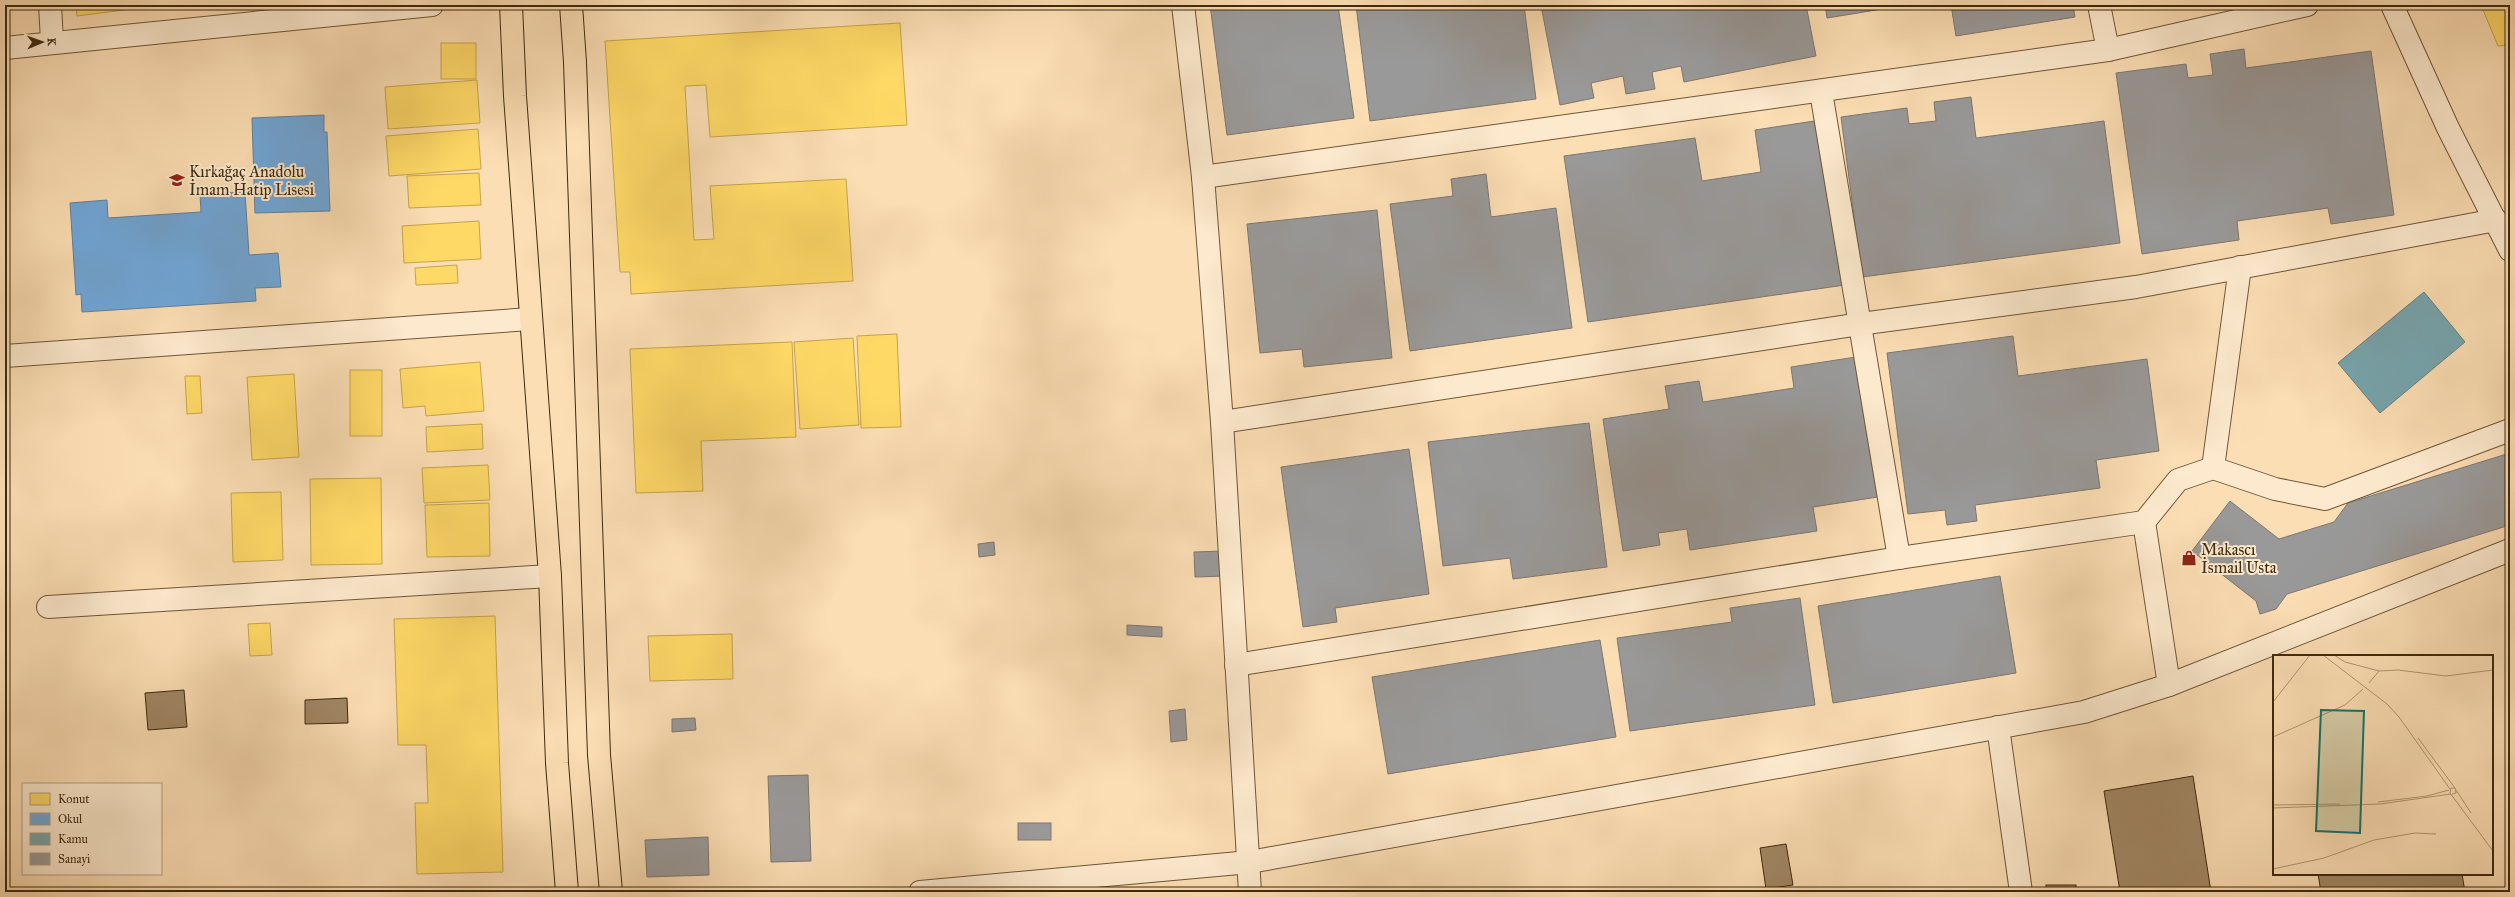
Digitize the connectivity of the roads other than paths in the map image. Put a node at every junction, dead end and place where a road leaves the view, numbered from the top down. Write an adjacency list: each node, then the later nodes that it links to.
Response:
1 (50, 5): 9 (street)
2 (432, 5): 9 (street)
3 (511, 5): 17 (main road)
4 (571, 5): 33 (main road)
5 (1183, 5): 13 (street)
6 (2100, 5): 11 (street)
7 (2307, 5): 11 (street)
8 (2392, 5): 14 (street)
9 (52, 41): 10 (street)
10 (5, 48)
11 (2108, 50): 12 (street)
12 (1821, 92): 13 (street); 18 (street)
13 (1204, 178): 20 (street)
14 (2496, 220): 15 (street); 16 (street)
15 (2510, 250)
16 (2240, 267): 18 (street); 22 (street)
17 (530, 319): 19 (street); 26 (main road)
18 (1860, 324): 20 (street); 25 (street)
19 (5, 356)
20 (1222, 422): 28 (street)
21 (2510, 430): 22 (street)
22 (2214, 468): 23 (street)
23 (2144, 522): 25 (street); 29 (street)
24 (2510, 550): 29 (street)
25 (1899, 558): 28 (street)
26 (550, 576): 27 (street); 32 (main road)
27 (48, 607)
28 (1236, 665): 31 (street)
29 (2169, 685): 30 (street)
30 (1998, 727): 31 (street); 36 (street)
31 (1250, 862): 34 (street); 35 (street)
32 (567, 892)
33 (611, 892)
34 (920, 892)
35 (1250, 892)
36 (2021, 892)

